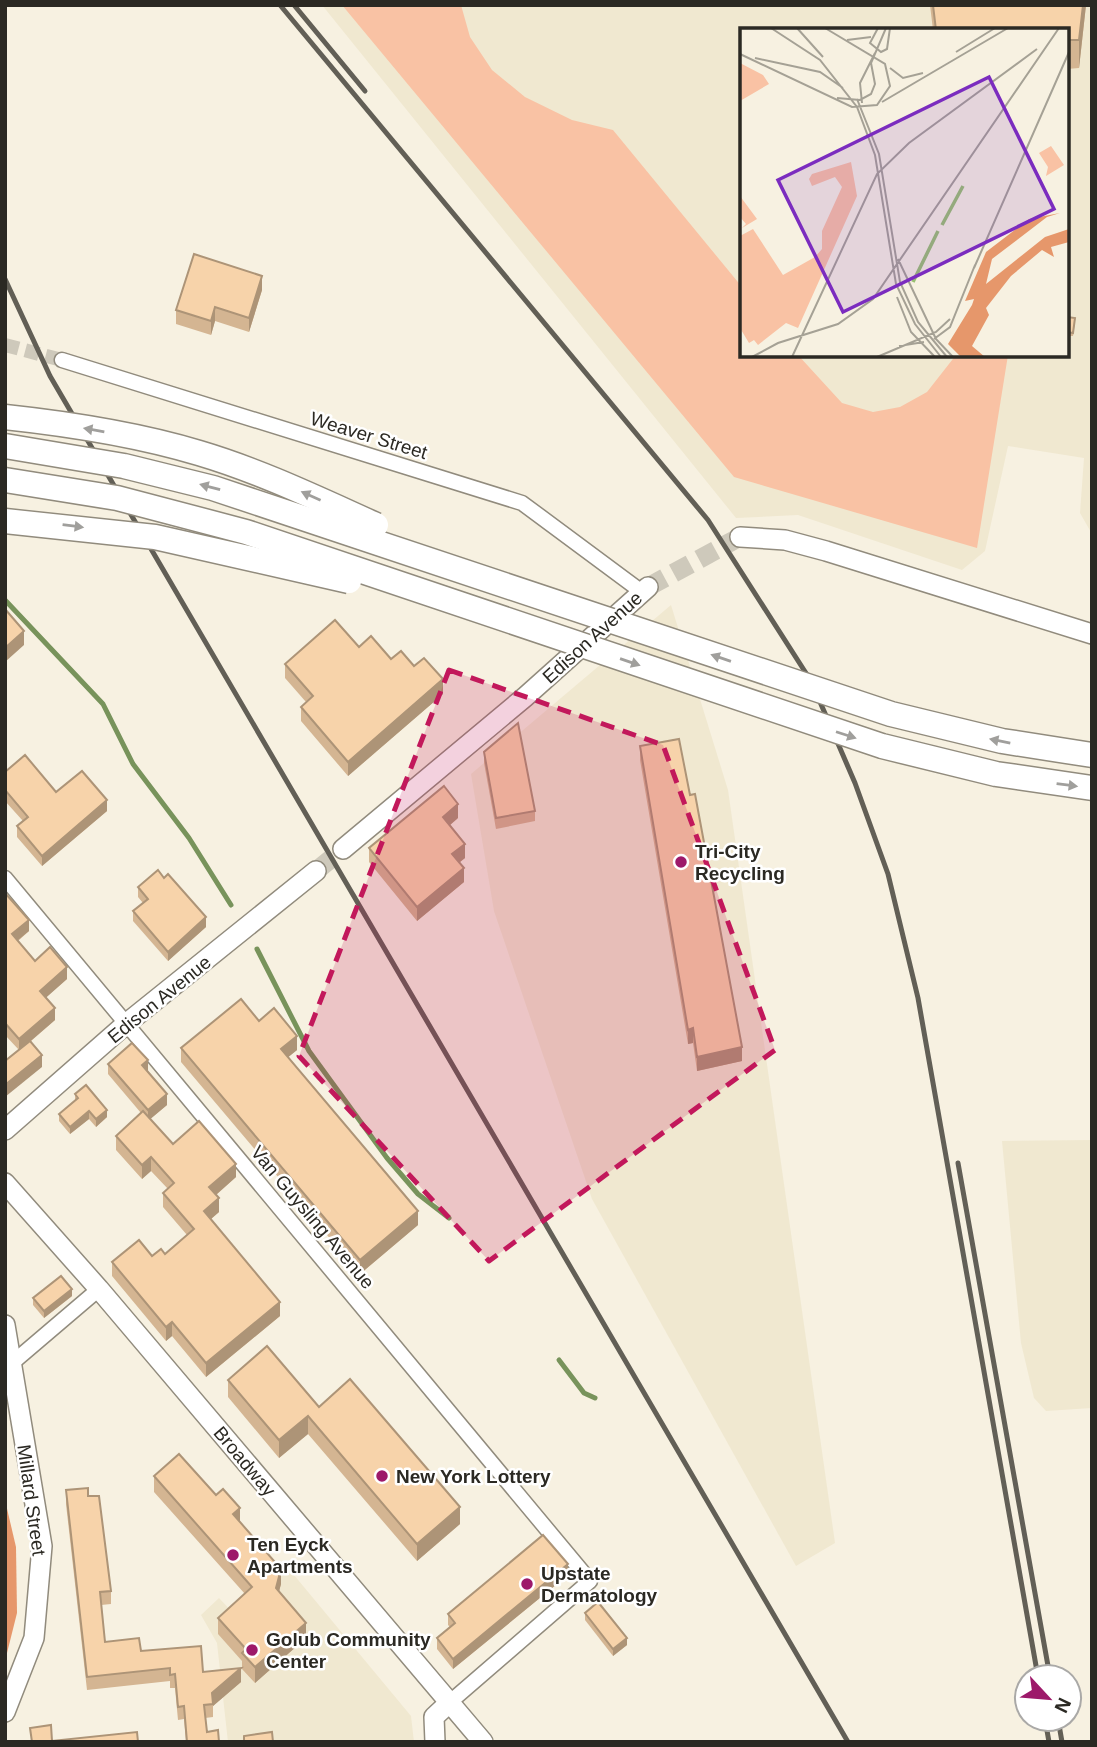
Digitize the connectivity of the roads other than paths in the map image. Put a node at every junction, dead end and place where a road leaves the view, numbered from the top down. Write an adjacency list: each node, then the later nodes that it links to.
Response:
1 (62, 360): 7 (street, Weaver Street)
2 (5, 416): 8 (highway, one-way to 2, bridge)
3 (5, 446): 8 (highway, one-way to 3, bridge)
4 (5, 480): 10 (highway, bridge)
5 (5, 521): 10 (highway, one-way to 10, bridge)
6 (740, 537): 9 (street)
7 (645, 590): 15 (street, Edison Avenue)
8 (530, 593): 13 (highway, one-way to 8, bridge)
9 (1019, 614): 11 (street); 12 (street)
10 (519, 624): 14 (highway, one-way to 14, bridge)
11 (1092, 634)
12 (1092, 643)
13 (1092, 755)
14 (1092, 788)
15 (343, 849)
16 (316, 871): 18 (street, Edison Avenue)
17 (5, 878): 18 (street, Van Guysling Avenue)
18 (127, 1023): 19 (street, Edison Avenue); 24 (street, Van Guysling Avenue)
19 (5, 1130)
20 (5, 1182): 21 (street, Broadway)
21 (99, 1289): 23 (street); 24 (street, Broadway)
22 (5, 1325): 23 (street, Millard Street)
23 (11, 1364): 25 (street, Millard Street)
24 (449, 1703): 26 (street, Broadway); 27 (street)
25 (5, 1712)
26 (479, 1740)
27 (435, 1742)

